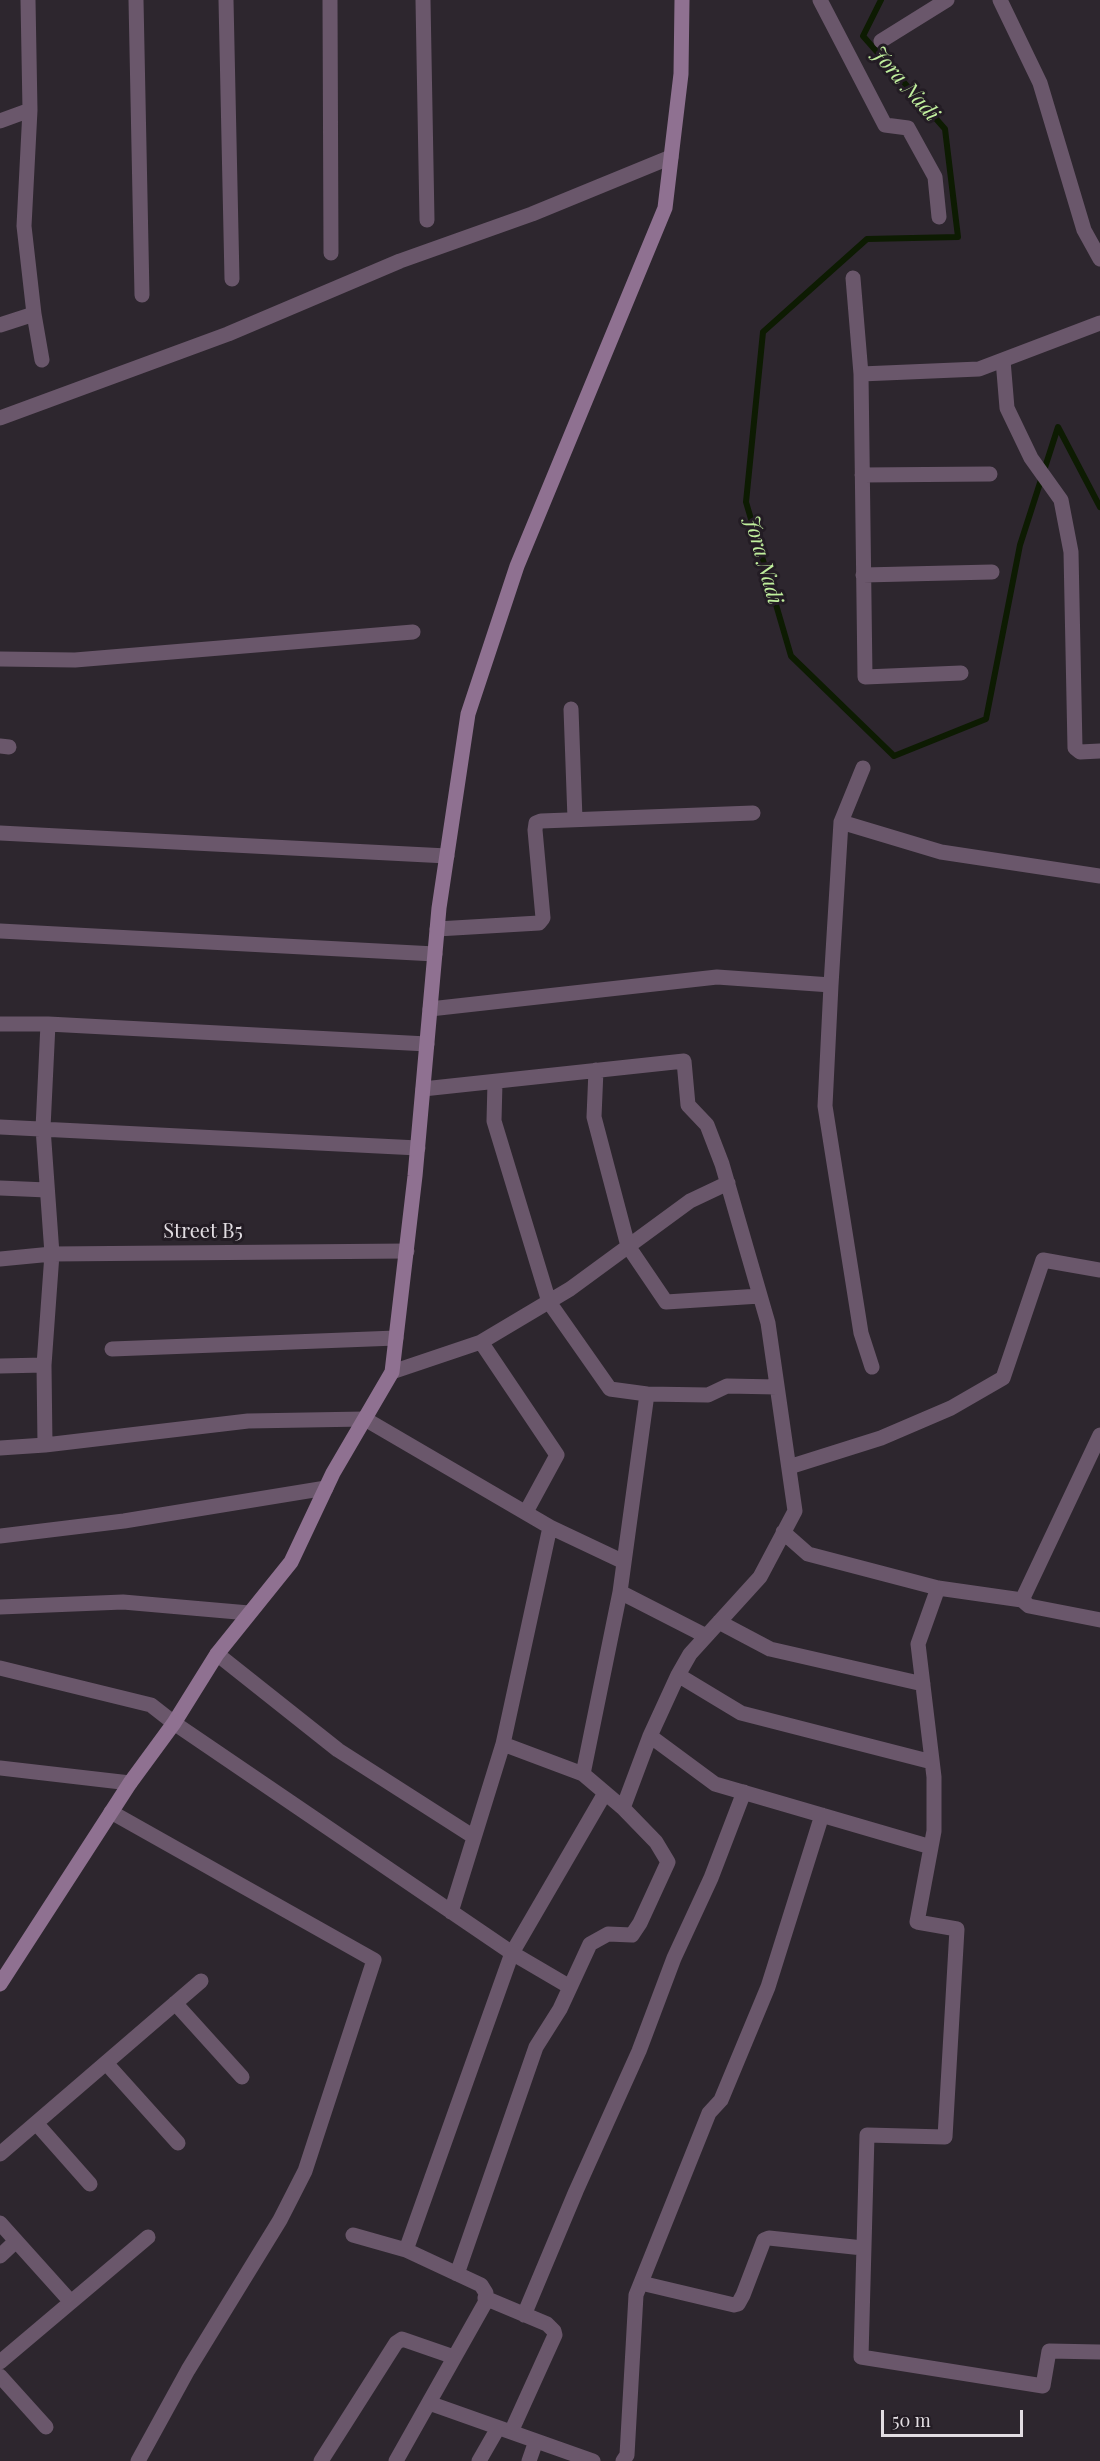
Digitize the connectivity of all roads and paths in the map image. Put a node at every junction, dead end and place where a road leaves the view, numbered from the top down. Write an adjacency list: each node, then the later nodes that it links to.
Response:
1 (28, 0): 11 (street)
2 (136, 0): 20 (street)
3 (226, 0): 19 (street)
4 (330, 0): 16 (street)
5 (423, 0): 15 (street)
6 (682, 0): 13 (street)
7 (820, 0): 14 (street)
8 (947, 0): 10 (street)
9 (1000, 0): 17 (street)
10 (880, 41)
11 (30, 110): 12 (street); 21 (street)
12 (0, 121)
13 (671, 157): 27 (street); 42 (street)
14 (939, 217)
15 (427, 220)
16 (330, 253)
17 (1100, 259)
18 (853, 278): 26 (street)
19 (232, 279)
20 (142, 296)
21 (34, 314): 23 (street); 24 (street)
22 (1100, 324): 25 (street)
23 (0, 325)
24 (42, 360)
25 (1003, 360): 26 (street); 36 (street)
26 (861, 374): 29 (street)
27 (0, 418)
28 (990, 474): 29 (street)
29 (862, 476): 31 (street)
30 (992, 572): 31 (street)
31 (863, 575): 34 (street)
32 (413, 632): 33 (street)
33 (0, 659)
34 (961, 674)
35 (571, 709): 39 (street)
36 (1100, 751)
37 (863, 768): 40 (street)
38 (753, 813): 39 (street)
39 (575, 819): 44 (street)
40 (841, 822): 43 (street); 47 (street)
41 (0, 833): 42 (street)
42 (447, 856): 44 (street)
43 (1100, 876)
44 (437, 929): 46 (street)
45 (0, 931): 46 (street)
46 (435, 954): 48 (street)
47 (831, 985): 48 (street); 73 (street)
48 (430, 1009): 51 (street)
49 (0, 1024): 50 (street)
50 (48, 1024): 51 (street); 56 (street)
51 (427, 1044): 54 (street)
52 (596, 1070): 53 (street); 58 (street); 61 (street)
53 (495, 1082): 54 (street); 67 (street)
54 (423, 1089): 57 (street)
55 (0, 1127): 56 (street)
56 (43, 1128): 57 (street); 60 (street)
57 (417, 1148): 62 (street)
58 (728, 1183): 61 (street); 66 (street)
59 (0, 1188): 60 (street)
60 (47, 1190): 63 (street)
61 (628, 1246): 66 (street); 67 (street)
62 (407, 1251): 63 (street, Street B5); 68 (street)
63 (51, 1254): 64 (street, Street B5); 71 (street)
64 (0, 1259)
65 (1100, 1270): 81 (street)
66 (760, 1296): 75 (street)
67 (549, 1302): 69 (street); 76 (street)
68 (396, 1338): 70 (street); 74 (street)
69 (481, 1342): 74 (street); 83 (street)
70 (112, 1349)
71 (44, 1365): 72 (street); 79 (street)
72 (0, 1366)
73 (872, 1367)
74 (392, 1372): 77 (street)
75 (777, 1387): 76 (street); 81 (street)
76 (647, 1394): 87 (street)
77 (365, 1419): 79 (street); 82 (street); 83 (street)
78 (1100, 1435): 90 (street)
79 (45, 1445): 80 (street)
80 (0, 1448)
81 (789, 1467): 85 (street)
82 (326, 1488): 86 (street); 92 (street)
83 (526, 1512): 84 (street)
84 (550, 1527): 87 (street); 102 (street)
85 (783, 1532): 88 (street); 94 (street)
86 (0, 1536)
87 (624, 1562): 89 (street)
88 (938, 1588): 90 (street); 99 (street)
89 (620, 1592): 95 (street); 105 (street)
90 (1022, 1600): 93 (street)
91 (0, 1607): 92 (street)
92 (249, 1612): 96 (street)
93 (1100, 1620)
94 (719, 1622): 95 (street); 99 (street)
95 (706, 1636): 98 (street)
96 (217, 1654): 100 (street); 112 (street)
97 (0, 1668): 100 (street)
98 (678, 1675): 101 (street); 103 (street)
99 (923, 1684): 103 (street)
100 (174, 1723): 106 (street); 114 (street)
101 (650, 1736): 108 (street); 109 (street)
102 (503, 1744): 105 (street); 112 (street)
103 (932, 1762): 113 (street)
104 (0, 1768): 106 (street)
105 (583, 1774): 107 (street)
106 (130, 1783): 110 (street)
107 (605, 1792): 109 (street); 115 (street)
108 (744, 1792): 111 (street); 137 (street)
109 (623, 1808): 118 (street)
110 (111, 1812): 117 (street); 146 (street)
111 (822, 1815): 113 (street); 134 (street)
112 (474, 1837): 114 (street)
113 (931, 1847): 130 (street)
114 (451, 1912): 115 (street)
115 (512, 1953): 118 (street); 131 (street)
116 (201, 1981): 119 (street)
117 (0, 1982)
118 (570, 1987): 133 (street)
119 (175, 2003): 120 (street); 121 (street)
120 (106, 2062): 122 (street); 123 (street)
121 (242, 2076)
122 (36, 2123): 124 (street); 125 (street)
123 (178, 2143)
124 (0, 2154)
125 (90, 2184)
126 (0, 2223): 129 (street)
127 (353, 2235): 131 (street)
128 (148, 2237): 136 (street)
129 (16, 2241): 132 (street); 136 (street)
130 (863, 2248): 134 (street); 138 (street)
131 (405, 2250): 133 (street)
132 (0, 2256)
133 (457, 2274): 135 (street)
134 (641, 2283): 152 (street)
135 (486, 2298): 137 (street); 139 (street)
136 (71, 2302): 140 (street)
137 (524, 2315): 144 (street)
138 (1100, 2352)
139 (454, 2357): 142 (street); 147 (street)
140 (0, 2362)
141 (0, 2376): 143 (street)
142 (429, 2403): 144 (street); 148 (street)
143 (46, 2427)
144 (505, 2430): 145 (street); 149 (street)
145 (536, 2441): 150 (street); 151 (street)
146 (138, 2461)
147 (321, 2461)
148 (396, 2461)
149 (479, 2461)
150 (529, 2461)
151 (593, 2461)
152 (623, 2461)

